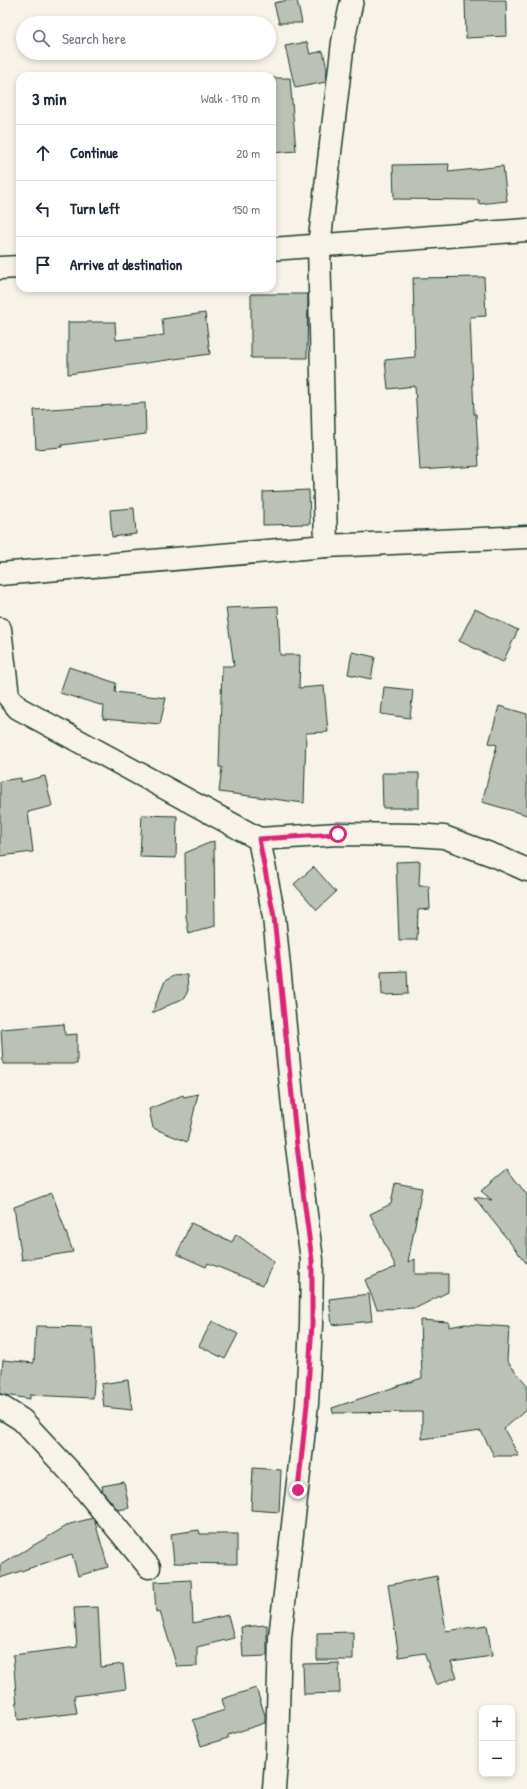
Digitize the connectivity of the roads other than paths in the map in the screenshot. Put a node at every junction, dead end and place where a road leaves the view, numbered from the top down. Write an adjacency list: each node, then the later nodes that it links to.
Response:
1 (352, 0): 3 (street)
2 (527, 230): 3 (street)
3 (319, 246): 4 (street); 8 (street)
4 (276, 249)
5 (16, 267): 6 (street)
6 (0, 268)
7 (527, 537): 8 (street)
8 (326, 546): 9 (street)
9 (0, 574)
10 (0, 629): 11 (street)
11 (259, 839): 12 (street); 15 (street)
12 (527, 870)
13 (0, 1406): 14 (street)
14 (148, 1567)
15 (274, 1789)

